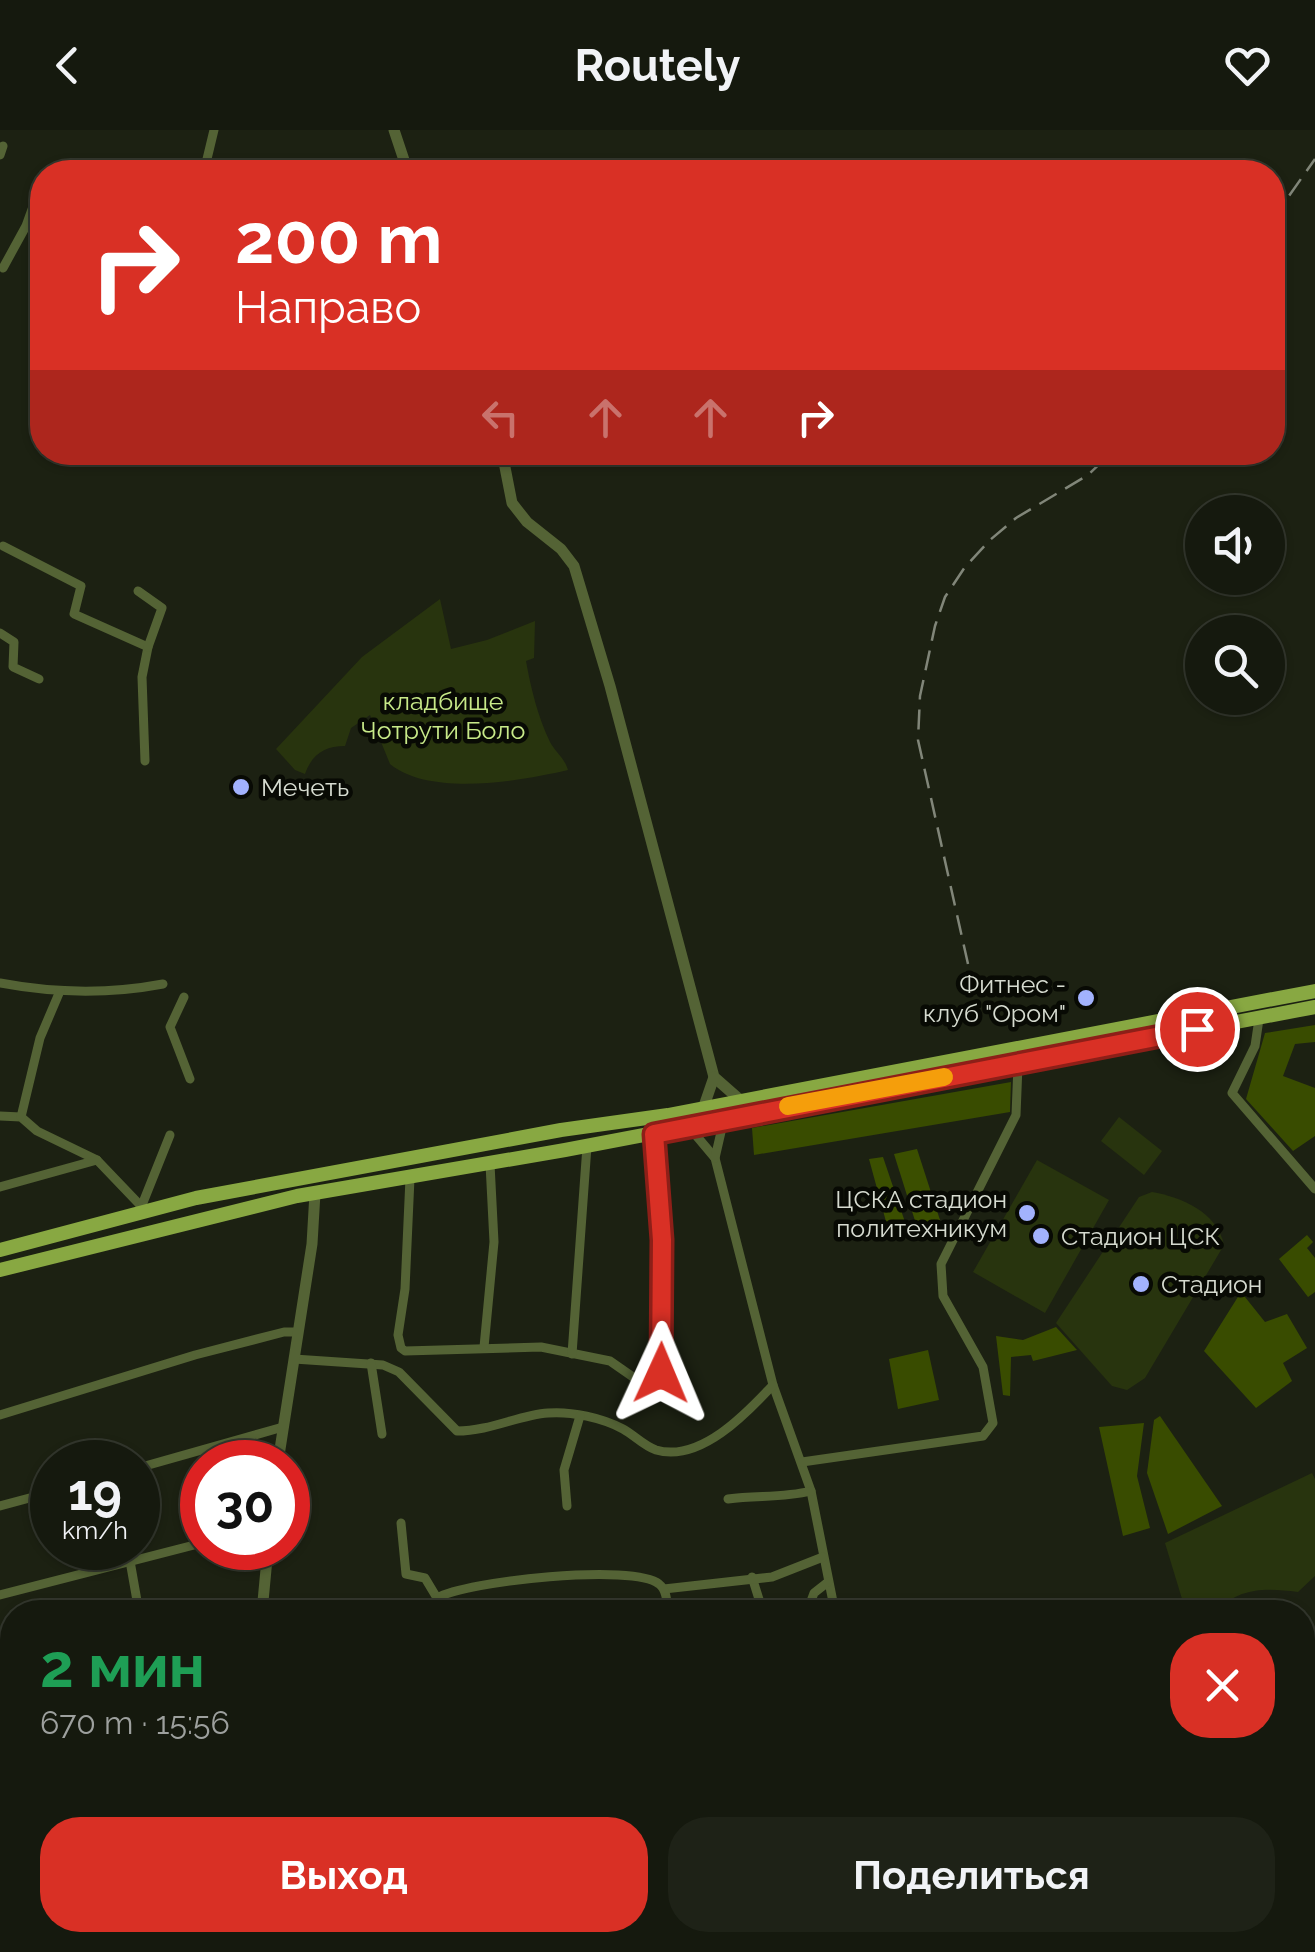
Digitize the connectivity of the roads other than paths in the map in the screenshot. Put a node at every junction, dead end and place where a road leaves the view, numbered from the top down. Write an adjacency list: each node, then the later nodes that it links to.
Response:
1 (214, 130): 3 (street)
2 (394, 130): 4 (street)
3 (207, 160)
4 (404, 160)
5 (30, 215): 6 (street)
6 (4, 268)
7 (505, 465): 22 (street)
8 (3, 546): 11 (street)
9 (138, 591): 11 (street)
10 (0, 633): 12 (street)
11 (148, 648): 13 (street)
12 (40, 679)
13 (145, 761)
14 (0, 983): 16 (street)
15 (163, 984): 16 (street)
16 (60, 991): 28 (street)
17 (1315, 991): 24 (main road)
18 (184, 997): 23 (street)
19 (1315, 1006): 20 (main road)
20 (1259, 1018): 21 (main road); 41 (street)
21 (1018, 1065): 24 (main road); 60 (street)
22 (714, 1077): 25 (street); 26 (street)
23 (190, 1079)
24 (869, 1084): 25 (main road); 29 (main road)
25 (739, 1099): 26 (main road)
26 (704, 1106): 31 (main road)
27 (0, 1116): 28 (street)
28 (21, 1117): 37 (street)
29 (724, 1119): 30 (main road); 36 (street)
30 (689, 1126): 32 (main road); 36 (street)
31 (561, 1130): 35 (main road); 42 (main road)
32 (654, 1134): 34 (main road); 50 (street)
33 (170, 1135): 44 (street)
34 (586, 1146): 35 (main road); 50 (street)
35 (565, 1150): 38 (main road)
36 (714, 1158): 53 (street)
37 (97, 1160): 40 (street); 44 (street)
38 (490, 1164): 39 (main road); 49 (street)
39 (410, 1178): 43 (main road); 49 (street)
40 (0, 1187)
41 (1315, 1189)
42 (230, 1192): 44 (main road); 45 (main road)
43 (315, 1193): 45 (main road); 48 (street)
44 (140, 1209): 46 (main road)
45 (234, 1210): 47 (main road)
46 (0, 1250)
47 (0, 1270)
48 (297, 1332): 51 (street); 54 (street)
49 (484, 1347): 50 (street)
50 (572, 1354)
51 (294, 1359): 52 (street); 56 (street)
52 (371, 1363): 55 (street); 57 (street)
53 (773, 1385): 55 (street); 60 (street)
54 (0, 1415)
55 (580, 1416): 65 (street)
56 (282, 1427): 58 (street); 59 (street)
57 (382, 1434)
58 (281, 1440)
59 (160, 1462)
60 (802, 1462): 61 (street)
61 (811, 1491): 63 (street); 67 (street)
62 (30, 1498): 64 (street)
63 (728, 1499)
64 (0, 1506)
65 (567, 1506)
66 (401, 1522): 75 (street)
67 (823, 1557): 71 (street); 72 (street)
68 (99, 1570): 74 (street)
69 (132, 1570): 76 (street)
70 (266, 1570): 77 (street)
71 (752, 1577): 73 (street); 79 (street)
72 (828, 1582): 80 (street); 81 (street)
73 (664, 1589): 75 (street); 78 (street)
74 (0, 1594)
75 (437, 1598)
76 (137, 1600)
77 (263, 1600)
78 (666, 1600)
79 (759, 1600)
80 (811, 1600)
81 (832, 1600)

